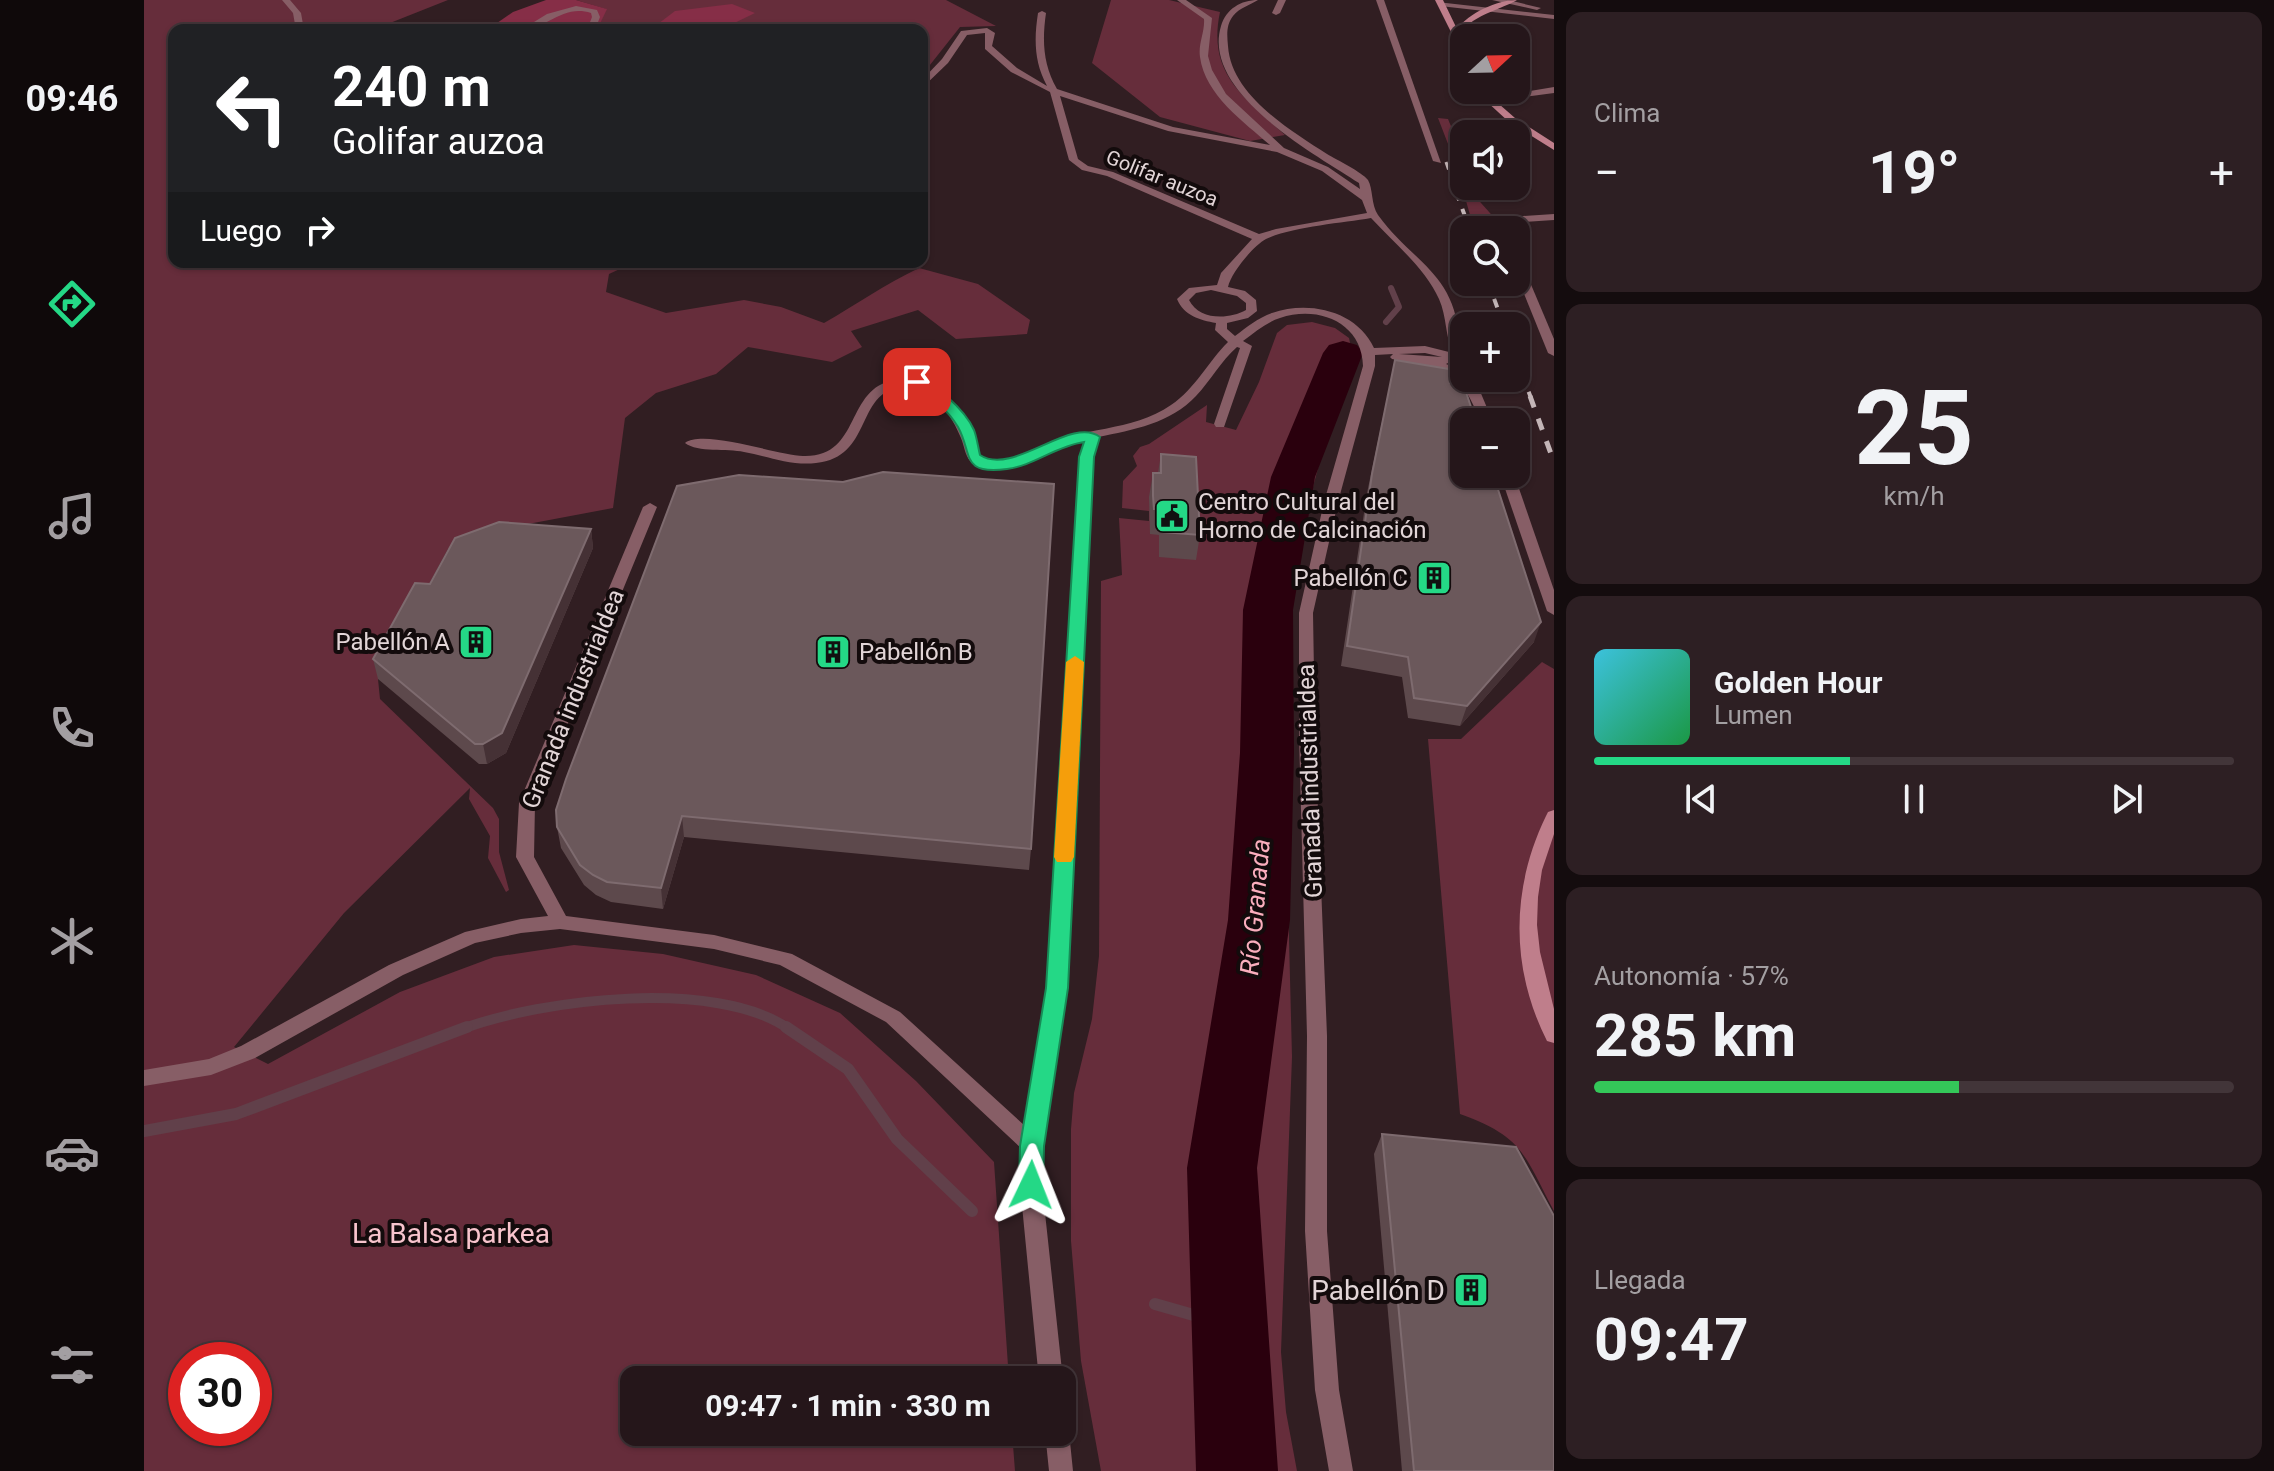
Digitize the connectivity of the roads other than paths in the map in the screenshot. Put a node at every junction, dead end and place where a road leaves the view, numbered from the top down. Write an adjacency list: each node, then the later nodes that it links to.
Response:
1 (286, 0): 17 (street)
2 (1181, 0): 28 (street, Golifar auzoa)
3 (1254, 0): 30 (street)
4 (1282, 0): 14 (street)
5 (1380, 0): 29 (street)
6 (1466, 0): 11 (street)
7 (1496, 0): 8 (street)
8 (1512, 1): 10 (street); 12 (street)
9 (1440, 2): 11 (street); 20 (street)
10 (1533, 3): 15 (street); 16 (street)
11 (1457, 5): 12 (street)
12 (1488, 11): 15 (street); 21 (street)
13 (1042, 13): 24 (street)
14 (1276, 13)
15 (1524, 15): 16 (street)
16 (1554, 15)
17 (299, 24)
18 (536, 24): 19 (street)
19 (593, 24)
20 (1450, 24)
21 (1465, 24)
22 (928, 79): 24 (street, Golifar auzoa)
23 (1554, 90): 25 (street)
24 (1054, 91): 28 (street, Golifar auzoa); 34 (street, Golifar auzoa)
25 (1530, 93)
26 (1494, 104): 27 (street)
27 (1554, 147)
28 (1280, 150): 30 (street, Golifar auzoa)
29 (1438, 161)
30 (1366, 198): 31 (street)
31 (1373, 215): 34 (street); 37 (street)
32 (1554, 217): 33 (street)
33 (1530, 219)
34 (1259, 238): 35 (street)
35 (1222, 288): 38 (street); 38 (street)
36 (1530, 295): 43 (street)
37 (1450, 317)
38 (1222, 319): 40 (street)
39 (1356, 329): 40 (street); 44 (street); 46 (street)
40 (1235, 342): 52 (street); 53 (street)
41 (1450, 342): 42 (street)
42 (1425, 349): 44 (street); 45 (street)
43 (1554, 353)
44 (1406, 354): 46 (street); 48 (street)
45 (1450, 357)
46 (1370, 359): 66 (street, Granada industrialdea)
47 (1450, 361): 48 (street)
48 (1433, 362): 50 (street)
49 (1475, 392): 50 (street)
50 (1477, 396): 51 (street)
51 (1482, 408)
52 (1220, 424)
53 (1092, 437): 54 (street); 62 (street)
54 (691, 443)
55 (1512, 488): 57 (street)
56 (650, 507): 59 (street, Granada industrialdea)
57 (1554, 611)
58 (1554, 816): 60 (street)
59 (560, 922): 61 (street); 62 (street)
60 (1554, 1035)
61 (144, 1078)
62 (1032, 1146): 63 (street)
63 (1050, 1366)
64 (1058, 1446): 65 (street)
65 (1061, 1471)
66 (1341, 1471)

